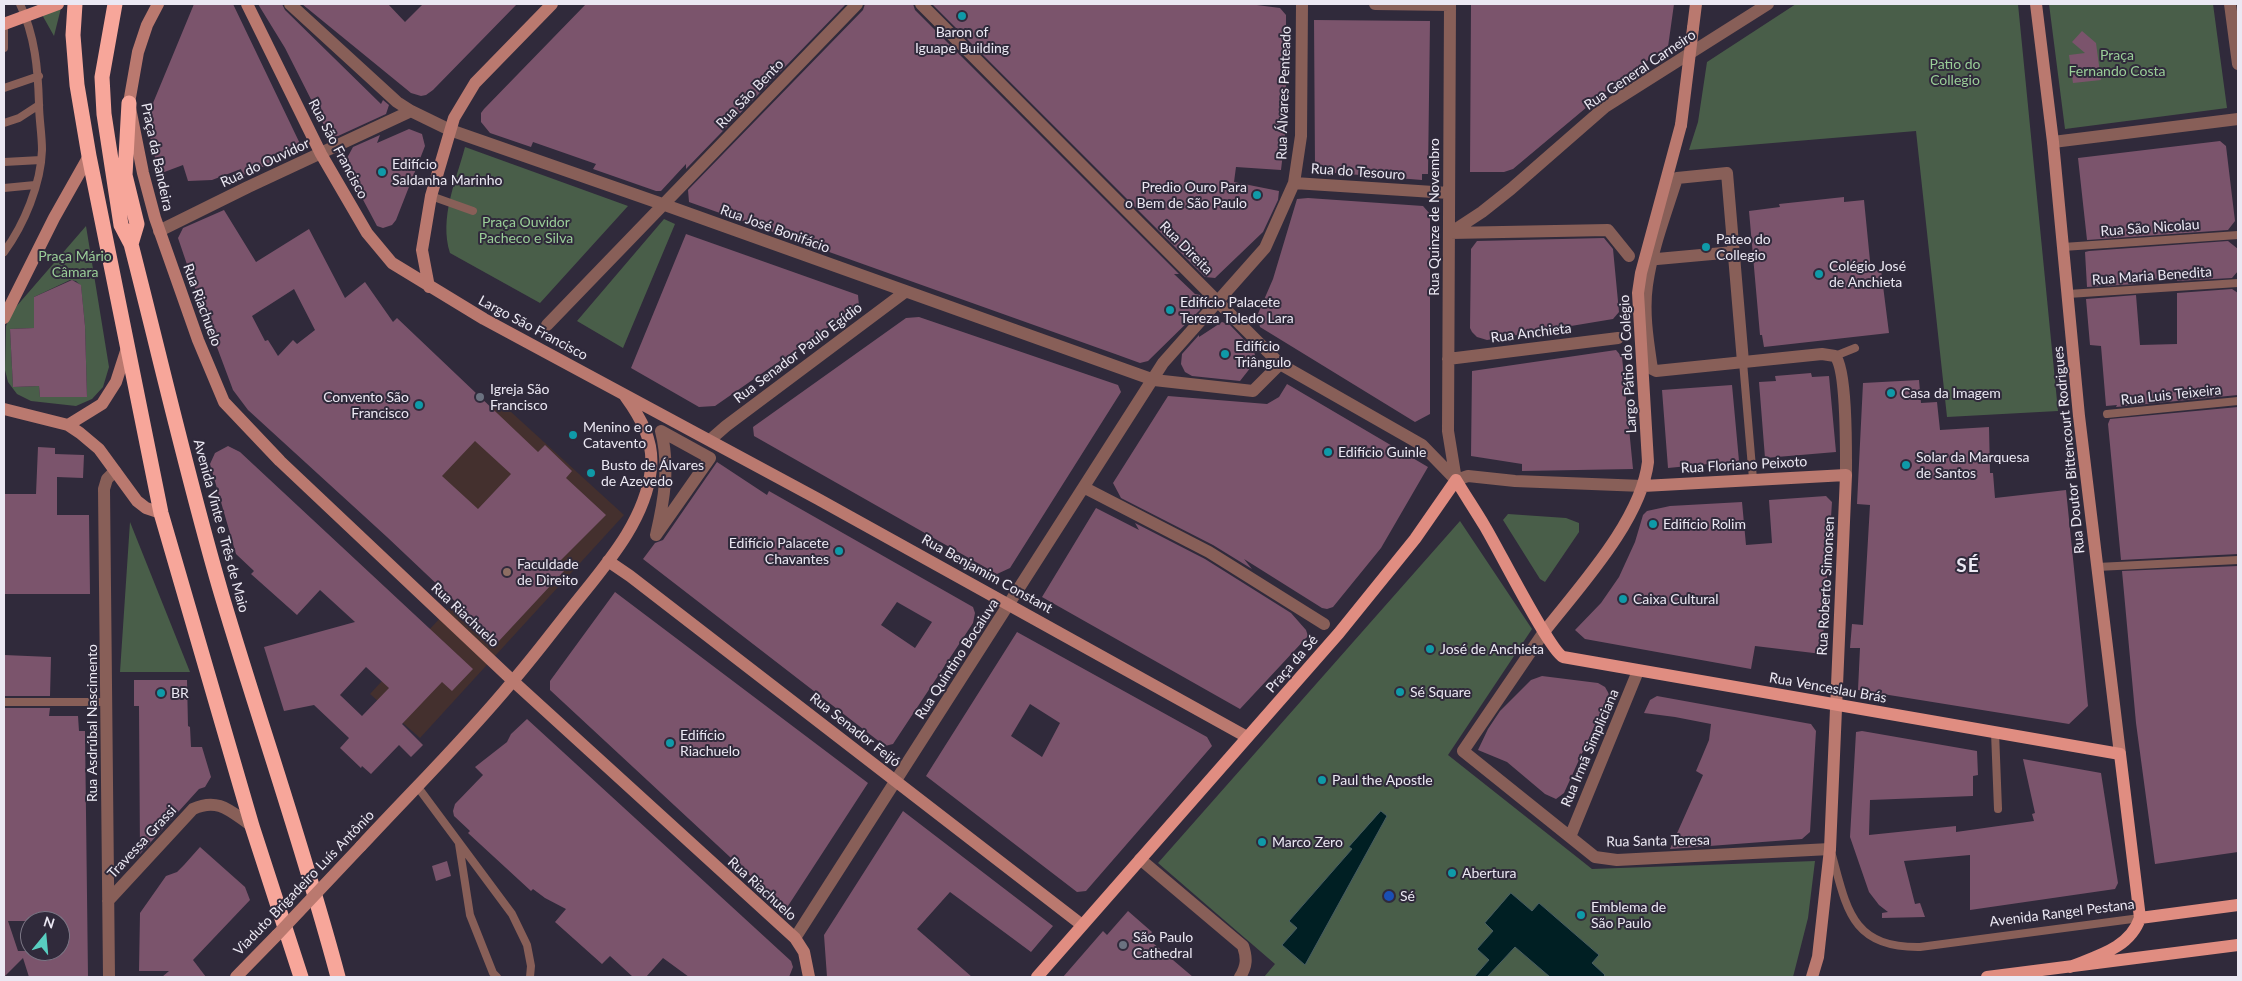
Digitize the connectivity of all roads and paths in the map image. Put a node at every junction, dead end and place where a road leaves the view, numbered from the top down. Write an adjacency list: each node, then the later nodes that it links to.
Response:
1 (20, 4): 21 (lane)
2 (58, 4): 18 (main road, bridge)
3 (76, 4): 31 (highway)
4 (115, 4): 44 (highway, Avenida Vinte e Três de Maio)
5 (158, 4): 23 (main road, Praça da Bandeira)
6 (247, 4): 30 (main road, Rua São Francisco)
7 (290, 4): 25 (street, Rua José Bonifácio)
8 (552, 4): 28 (main road)
9 (857, 4): 39 (street, Rua São Bento)
10 (921, 4): 54 (street, Rua Direita)
11 (1302, 4): 34 (street, Rua Álvares Penteado)
12 (1375, 4): 13 (street)
13 (1450, 4): 37 (street, Rua Quinze de Novembro)
14 (1696, 4): 78 (main road, Largo Pátio do Colégio, bridge)
15 (1768, 4): 42 (street, Rua General Carneiro)
16 (2036, 4): 29 (main road)
17 (2230, 4): 20 (street)
18 (4, 24): 19 (lane)
19 (4, 48)
20 (2238, 64)
21 (39, 76): 22 (lane); 24 (lane)
22 (4, 88)
23 (129, 102): 41 (main road, Praça da Bandeira); 44 (highway)
24 (39, 105): 27 (lane); 32 (lane)
25 (411, 112): 28 (street, Rua José Bonifácio); 30 (street, Rua do Ouvidor)
26 (2238, 119): 29 (street)
27 (4, 123)
28 (450, 130): 38 (main road); 39 (street, Rua José Bonifácio)
29 (2053, 142): 45 (main road, Rua Doutor Bittencourt Rodrigues)
30 (321, 154): 41 (street, Rua do Ouvidor); 51 (main road, Rua São Francisco)
31 (89, 156): 55 (main road); 58 (highway)
32 (40, 160): 33 (lane); 35 (lane)
33 (4, 162)
34 (1294, 183): 37 (street, Rua do Tesouro); 54 (street, Rua Álvares Penteado)
35 (35, 185): 36 (lane); 46 (lane)
36 (4, 188)
37 (1449, 193): 42 (street, Rua Quinze de Novembro)
38 (431, 196): 40 (lane); 51 (main road)
39 (665, 205): 52 (street, Rua José Bonifácio); 56 (street)
40 (473, 211)
41 (159, 231): 88 (main road, Rua Riachuelo)
42 (1450, 233): 48 (street); 61 (street, Rua Quinze de Novembro)
43 (2238, 235): 45 (lane, Rua São Nicolau)
44 (131, 244): 113 (highway, Avenida Vinte e Três de Maio)
45 (2063, 247): 53 (main road, Rua Doutor Bittencourt Rodrigues)
46 (4, 252)
47 (1734, 252): 49 (street); 62 (street); 62 (street, Largo Pátio do Colégio)
48 (1629, 256)
49 (1657, 259)
50 (2238, 283): 53 (lane, Rua Maria Benedita)
51 (429, 288): 65 (main road, Largo São Francisco)
52 (905, 292): 64 (street, Rua José Bonifácio); 73 (street, Rua Senador Paulo Egídio)
53 (2068, 294): 83 (main road, Rua Doutor Bittencourt Rodrigues)
54 (1218, 302): 63 (street, Rua Direita); 64 (street, Rua Quintino Bocaiuva)
55 (4, 318)
56 (547, 325)
57 (1618, 338): 61 (street, Rua Anchieta)
58 (127, 348): 71 (main road); 80 (highway)
59 (1855, 348): 60 (lane)
60 (1835, 356): 62 (street, Largo Pátio do Colégio); 75 (street)
61 (1448, 359): 77 (street, Rua Quinze de Novembro)
62 (1743, 362): 76 (lane)
63 (1280, 364): 64 (street, Rua José Bonifácio); 77 (street, Rua Direita)
64 (1154, 380): 79 (street, Rua Quintino Bocaiuva)
65 (624, 394): 73 (main road, Largo São Francisco); 82 (main road, Largo São Francisco)
66 (4, 401): 70 (main road)
67 (2238, 401): 69 (lane, Rua Luis Teixeira)
68 (4, 409): 70 (main road)
69 (2107, 414)
70 (24, 415): 71 (main road)
71 (68, 425): 74 (main road)
72 (661, 432): 72 (street)
73 (710, 440): 84 (main road, Rua Benjamim Constant)
74 (114, 471): 80 (main road); 90 (street, Rua Asdrúbal Nascimento)
75 (1846, 475): 76 (main road, Rua Floriano Peixoto); 91 (main road, Rua Roberto Simonsen)
76 (1753, 479): 78 (main road, Rua Floriano Peixoto)
77 (1456, 480): 78 (street); 86 (main road); 93 (main road, Praça da Sé)
78 (1643, 486): 86 (main road)
79 (1085, 488): 84 (street, Rua Quintino Bocaiuva); 85 (street)
80 (161, 513): 98 (highway)
81 (2238, 560): 83 (lane)
82 (608, 561): 88 (main road, Largo São Francisco); 95 (main road, Rua Senador Feijó)
83 (2098, 567): 94 (main road, Rua Doutor Bittencourt Rodrigues)
84 (1010, 604): 93 (main road, Rua Benjamim Constant); 95 (street, Rua Quintino Bocaiuva)
85 (1324, 624)
86 (1544, 632): 87 (main road, Rua Venceslau Brás); 99 (street, Rua Santa Teresa)
87 (1638, 671): 91 (main road, Rua Venceslau Brás); 99 (street, Rua Irmã Simpliciana)
88 (513, 682): 96 (main road, Viaduto Brigadeiro Luís Antônio); 107 (main road, Rua Riachuelo)
89 (4, 702): 90 (lane)
90 (107, 702): 103 (street, Rua Asdrúbal Nascimento)
91 (1835, 705): 92 (main road, Rua Venceslau Brás); 101 (main road, Rua Roberto Simonsen)
92 (1995, 732): 94 (main road, Rua Venceslau Brás); 97 (lane)
93 (1247, 737): 102 (main road, Praça da Sé)
94 (2120, 754): 105 (main road)
95 (896, 781): 106 (main road, Rua Senador Feijó); 107 (street, Rua Quintino Bocaiuva)
96 (417, 786): 100 (lane); 110 (main road, Viaduto Brigadeiro Luís Antônio, bridge)
97 (1998, 809)
98 (252, 826): 103 (street, Travessa Grassi); 112 (highway)
99 (1570, 837): 101 (street, Rua Santa Teresa)
100 (459, 842): 114 (lane); 115 (lane)
101 (1830, 849): 105 (lane, Avenida Rangel Pestana); 119 (main road, Rua Roberto Simonsen)
102 (1140, 860): 106 (main road, Praça da Sé); 118 (street)
103 (108, 901): 111 (street, Rua Asdrúbal Nascimento)
104 (2238, 905): 105 (main road, Avenida Rangel Pestana)
105 (2140, 918): 109 (main road)
106 (1082, 926): 117 (main road, Praça da Sé)
107 (795, 938): 116 (main road, Rua Riachuelo)
108 (2238, 945): 109 (main road)
109 (2070, 967): 120 (main road)
110 (237, 976)
111 (110, 977)
112 (302, 977)
113 (338, 977)
114 (497, 977)
115 (530, 977)
116 (809, 977)
117 (1037, 977)
118 (1240, 977)
119 (1812, 977)
120 (1987, 977)

